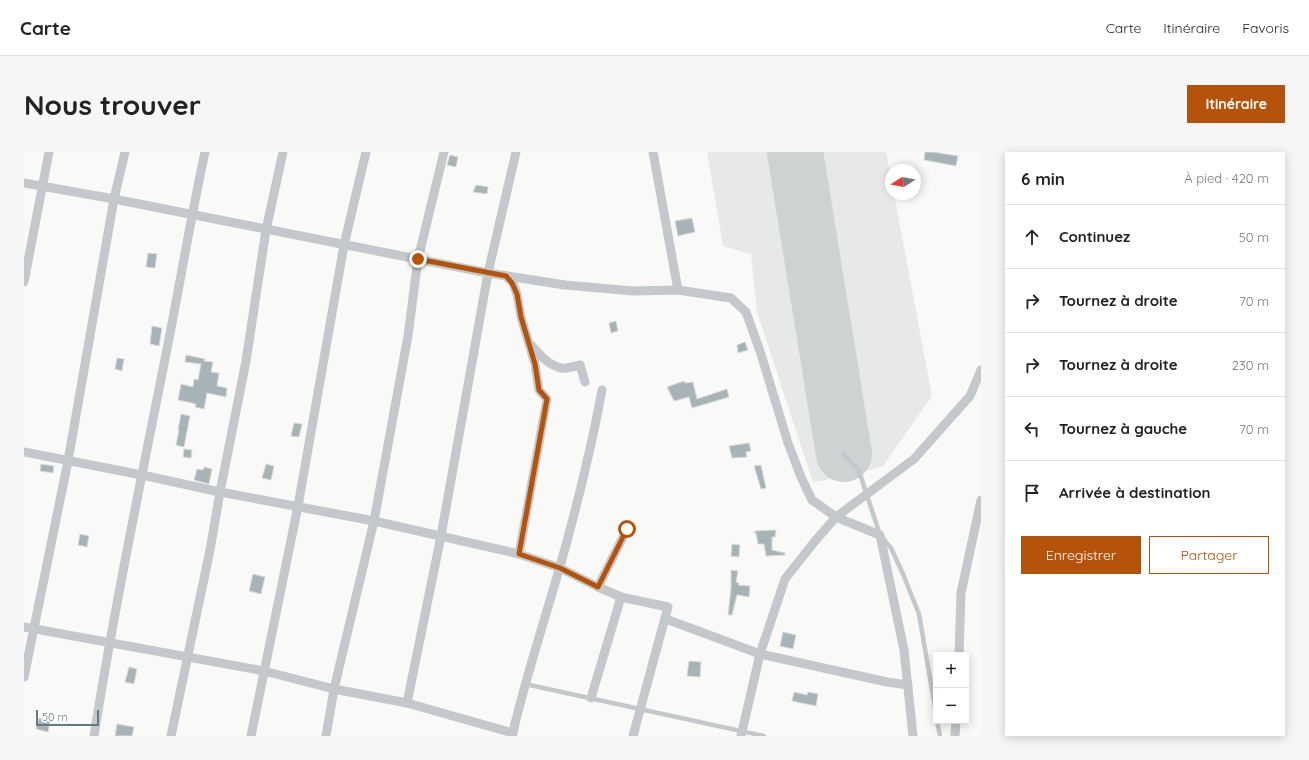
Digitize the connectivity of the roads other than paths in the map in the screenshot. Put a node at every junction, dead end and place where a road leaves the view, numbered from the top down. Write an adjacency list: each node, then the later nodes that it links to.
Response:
1 (49, 152): 10 (street)
2 (125, 152): 11 (street)
3 (205, 152): 12 (street)
4 (282, 152): 13 (street)
5 (366, 152): 14 (street)
6 (444, 152): 15 (street)
7 (516, 152): 16 (street)
8 (653, 152): 19 (street)
9 (24, 182): 10 (street)
10 (42, 186): 11 (street); 18 (street)
11 (114, 199): 12 (street); 26 (street)
12 (192, 214): 13 (street); 27 (street)
13 (266, 230): 14 (street); 28 (street)
14 (344, 245): 15 (street); 31 (street)
15 (418, 259): 16 (street); 33 (street)
16 (488, 274): 17 (street); 36 (street)
17 (506, 276): 19 (street); 20 (street)
18 (24, 282)
19 (678, 290): 32 (street)
20 (530, 344): 22 (street); 37 (street)
21 (981, 370): 29 (street)
22 (585, 382)
23 (602, 390): 38 (street)
24 (24, 452): 26 (street)
25 (844, 454): 29 (lane)
26 (68, 461): 27 (street); 43 (street)
27 (142, 475): 28 (street); 44 (street)
28 (220, 492): 31 (street); 47 (street)
29 (867, 495): 32 (street); 35 (lane)
30 (981, 500): 45 (street)
31 (298, 506): 33 (street); 48 (street)
32 (836, 517): 35 (street); 46 (street)
33 (374, 521): 36 (street); 52 (street)
34 (627, 529): 39 (street)
35 (880, 535): 51 (street); 53 (lane)
36 (441, 536): 37 (street); 55 (street)
37 (519, 554): 38 (street)
38 (560, 568): 39 (street); 50 (street)
39 (598, 587): 40 (street)
40 (621, 597): 41 (street); 54 (street)
41 (666, 619): 46 (street); 56 (street)
42 (24, 627): 43 (street)
43 (33, 629): 44 (street); 49 (street)
44 (109, 643): 47 (street); 61 (street)
45 (958, 652)
46 (760, 654): 51 (street); 60 (street)
47 (188, 658): 48 (street); 62 (street)
48 (264, 671): 52 (street); 63 (street)
49 (24, 677)
50 (525, 684): 54 (lane); 59 (street)
51 (908, 685): 67 (street)
52 (334, 689): 55 (street); 64 (street)
53 (933, 696)
54 (591, 698): 56 (lane)
55 (407, 703): 59 (street)
56 (641, 709): 60 (lane); 65 (street)
57 (938, 724): 68 (lane)
58 (956, 724): 69 (street)
59 (512, 734)
60 (741, 734): 66 (lane)
61 (94, 736)
62 (171, 736)
63 (251, 736)
64 (326, 736)
65 (633, 736)
66 (764, 736)
67 (913, 736)
68 (940, 736)
69 (955, 736)

